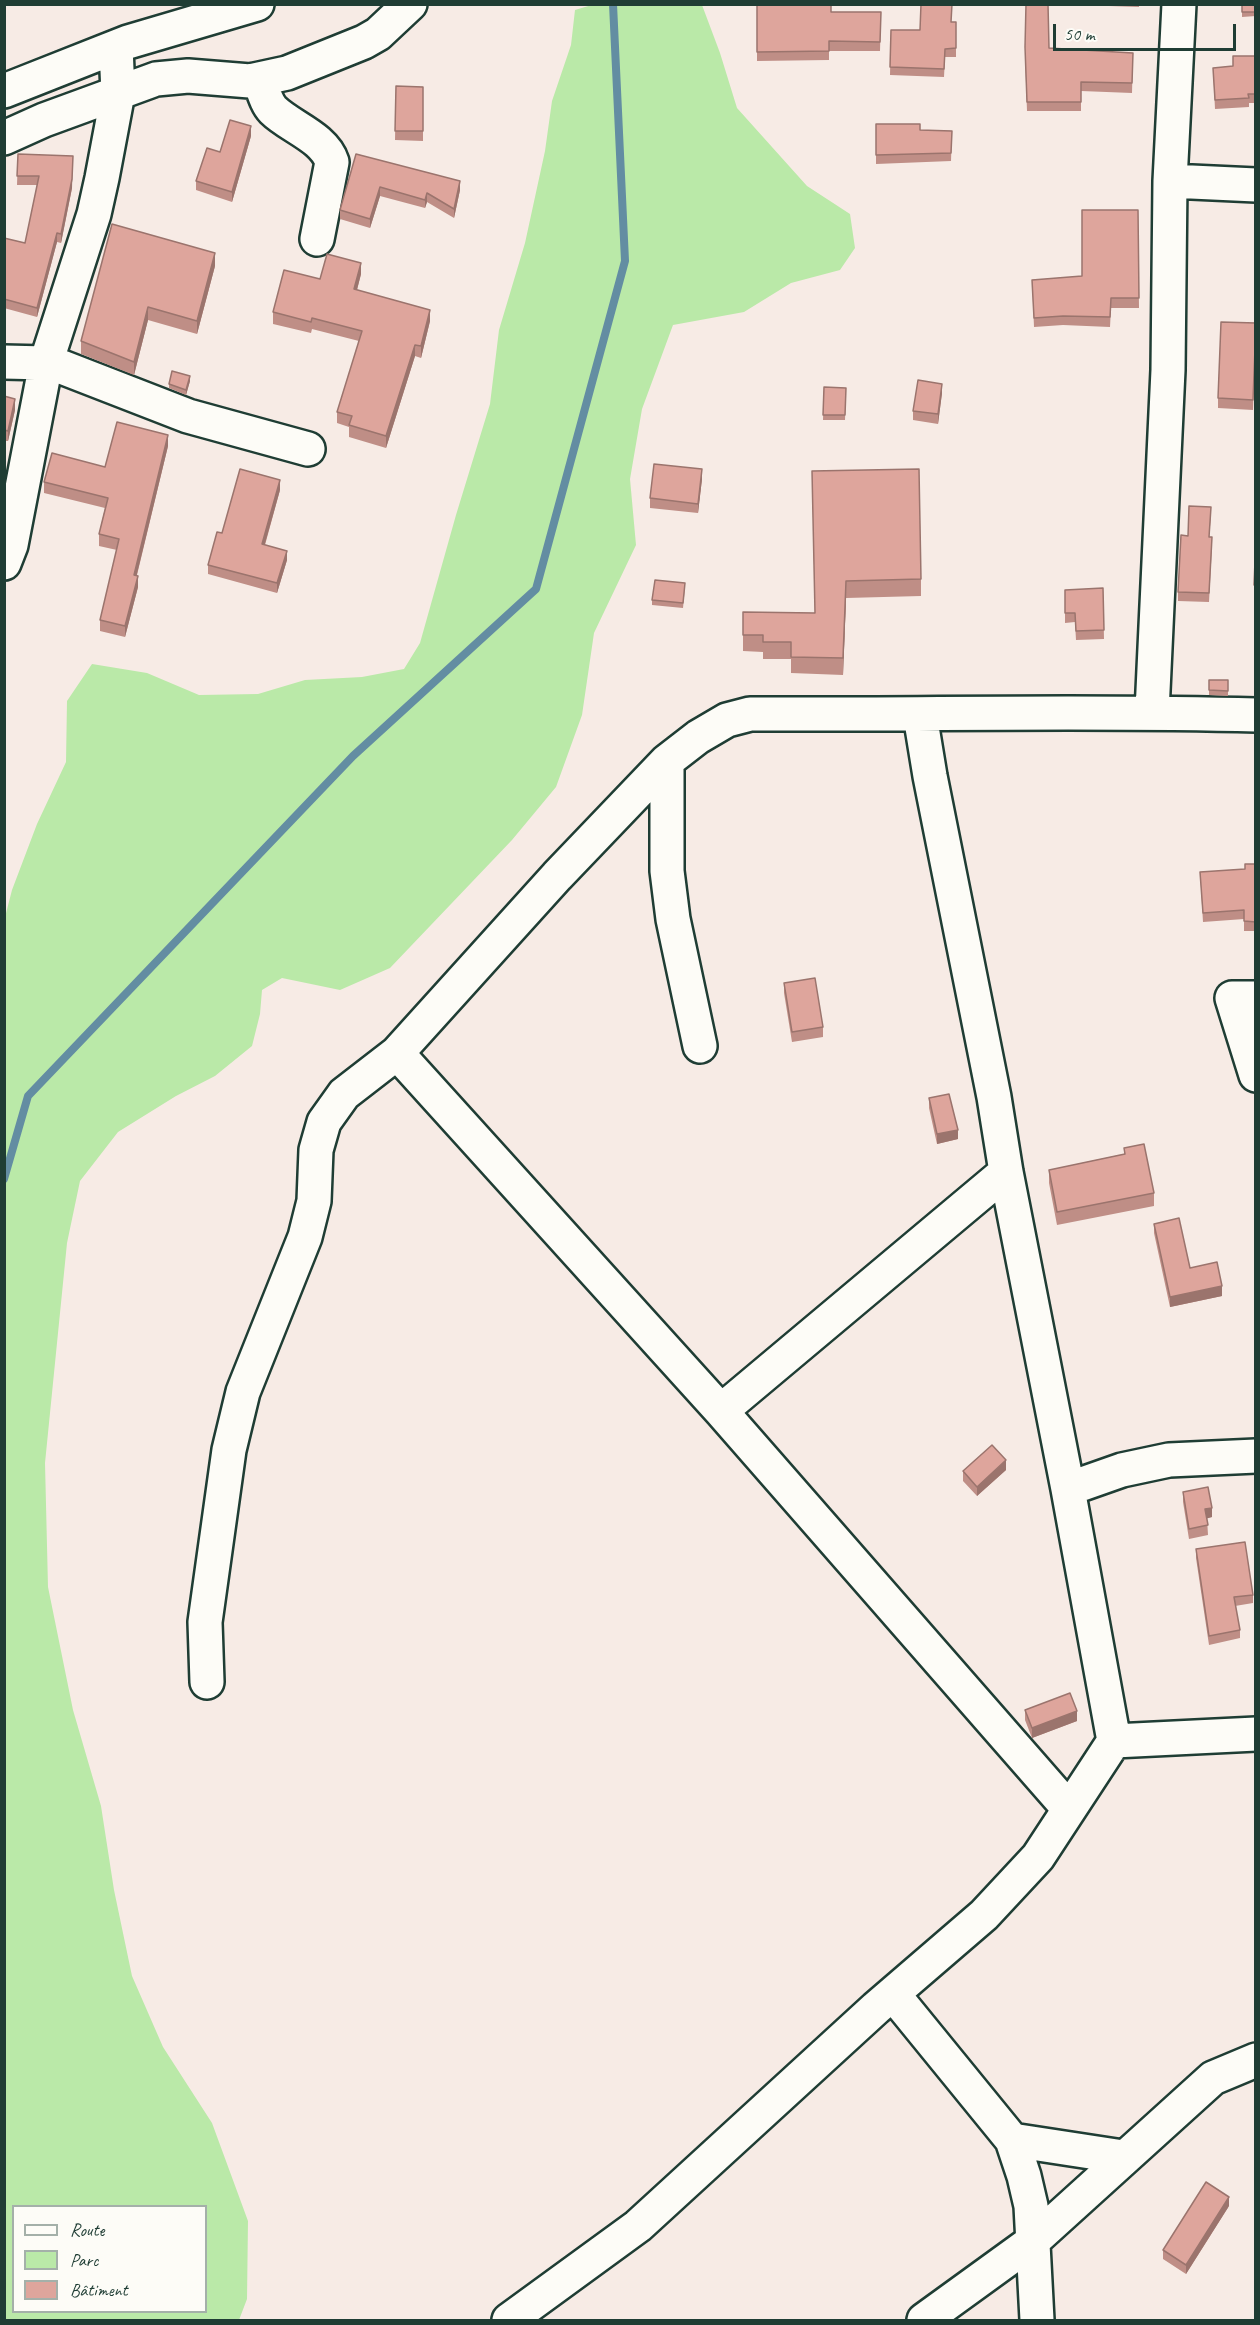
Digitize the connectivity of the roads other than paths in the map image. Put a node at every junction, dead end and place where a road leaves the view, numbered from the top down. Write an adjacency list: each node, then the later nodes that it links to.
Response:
1 (257, 4): 4 (street)
2 (410, 4): 5 (street)
3 (1179, 4): 9 (street)
4 (116, 46): 6 (street); 7 (street)
5 (260, 80): 7 (street); 11 (street)
6 (4, 91)
7 (118, 93): 8 (street); 13 (street)
8 (4, 138)
9 (1170, 181): 10 (street); 16 (street)
10 (1256, 185)
11 (317, 239)
12 (4, 362): 13 (street)
13 (46, 363): 14 (street); 15 (street)
14 (308, 448)
15 (4, 562)
16 (1152, 712): 17 (street); 18 (street)
17 (920, 715): 19 (street); 24 (street)
18 (1256, 715)
19 (667, 761): 21 (street); 22 (street)
20 (1256, 998): 23 (street)
21 (700, 1046)
22 (397, 1053): 25 (street); 28 (street)
23 (1256, 1075)
24 (1006, 1172): 25 (street); 27 (street)
25 (721, 1411): 31 (street)
26 (1256, 1456): 27 (street)
27 (1068, 1489): 30 (street)
28 (207, 1682)
29 (1256, 1734): 30 (street)
30 (1114, 1741): 31 (street)
31 (1069, 1809): 32 (street)
32 (893, 1994): 34 (street); 37 (street)
33 (1256, 2060): 35 (street)
34 (1012, 2140): 35 (street); 36 (street)
35 (1123, 2157): 36 (street)
36 (1033, 2241): 38 (street); 39 (street)
37 (509, 2320)
38 (924, 2320)
39 (1037, 2320)

